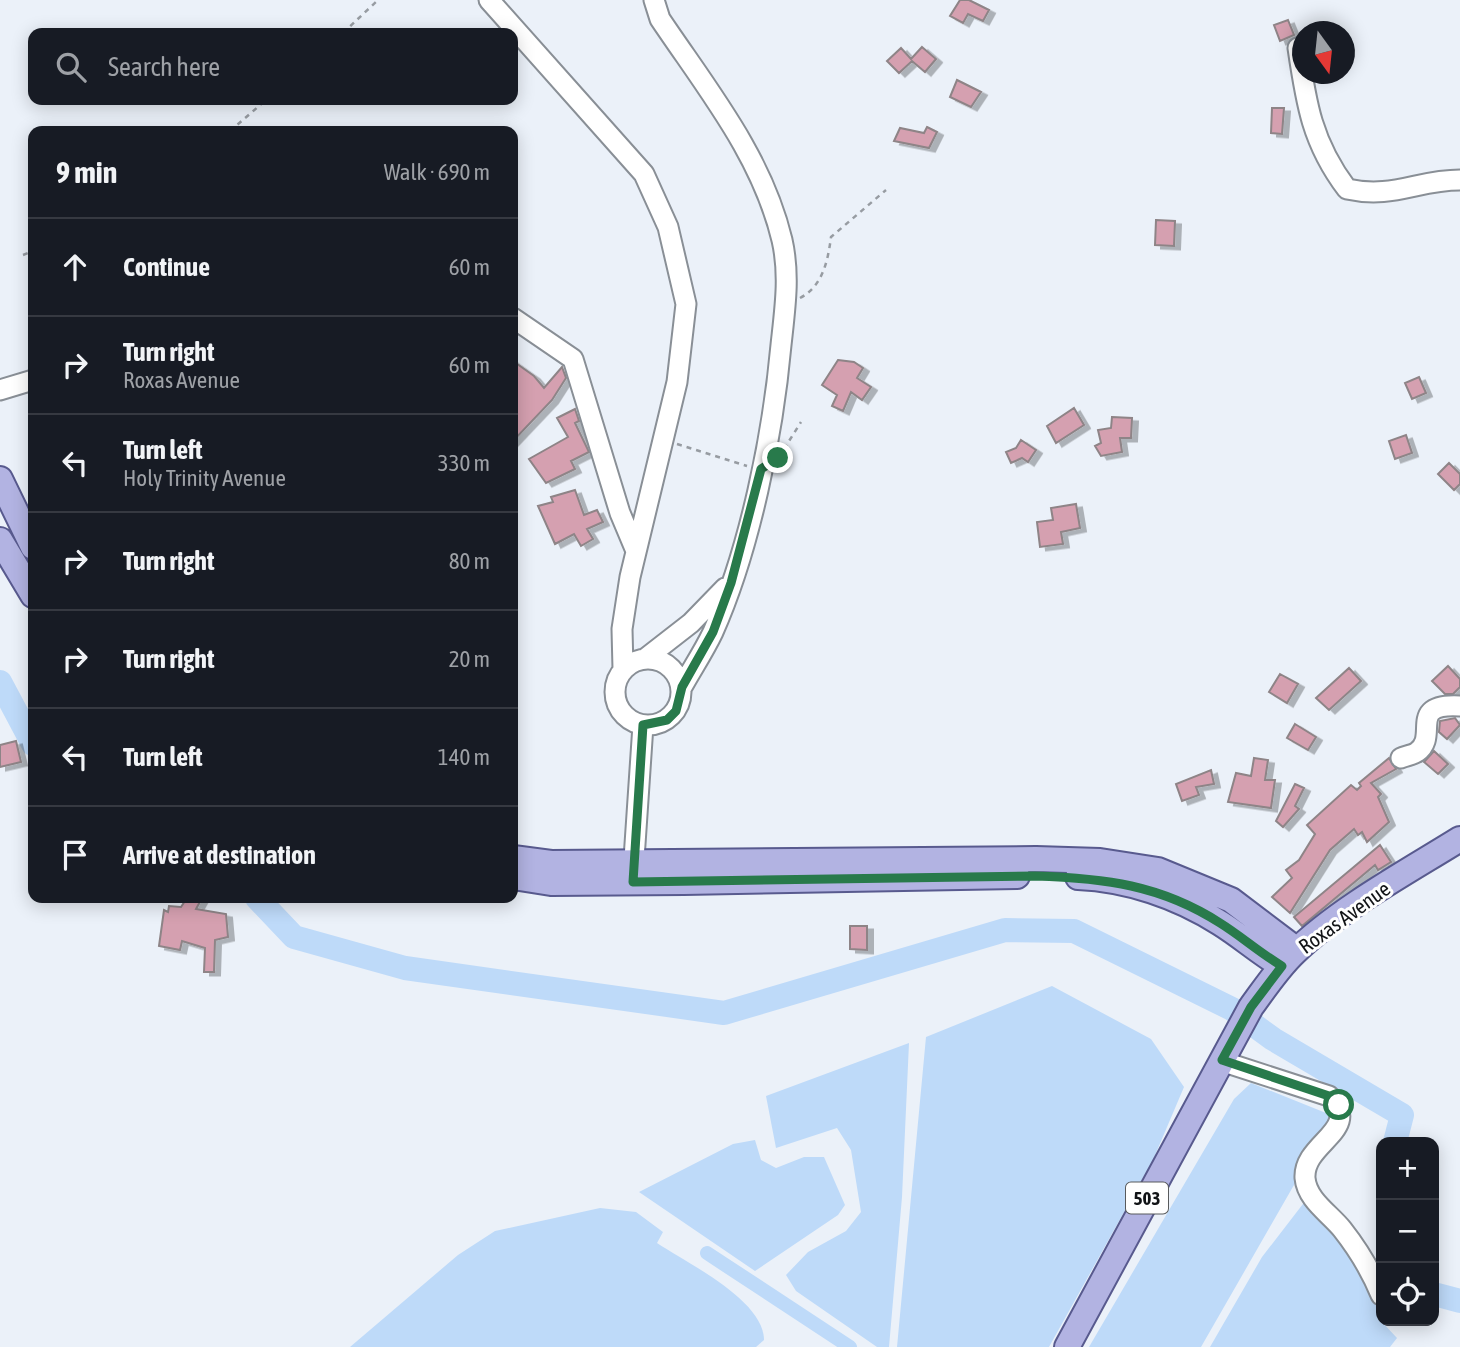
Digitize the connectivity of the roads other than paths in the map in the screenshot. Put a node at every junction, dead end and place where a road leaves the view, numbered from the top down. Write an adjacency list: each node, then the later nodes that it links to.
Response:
1 (489, 0): 3 (street)
2 (654, 0): 14 (street)
3 (514, 28)
4 (518, 33): 13 (street)
5 (1303, 84): 6 (street)
6 (1460, 180)
7 (518, 321): 13 (street)
8 (28, 382): 9 (street)
9 (0, 390)
10 (0, 479): 11 (main road)
11 (28, 537)
12 (0, 540): 15 (main road)
13 (636, 551): 17 (street)
14 (731, 583): 16 (street); 18 (street)
15 (28, 587)
16 (646, 658): 17 (street); 18 (street)
17 (623, 669): 20 (street)
18 (682, 687): 20 (street)
19 (1460, 706): 21 (street)
20 (643, 725): 24 (street)
21 (1401, 758)
22 (1460, 839): 26 (main road, Roxas Avenue / 503)
23 (518, 859): 24 (main road)
24 (633, 872): 25 (main road); 26 (main road)
25 (518, 878)
26 (1289, 958): 27 (main road, Roxas Avenue / 503)
27 (1225, 1055): 28 (street); 29 (main road, Roxas Avenue / 503)
28 (1376, 1286)
29 (1067, 1347)

